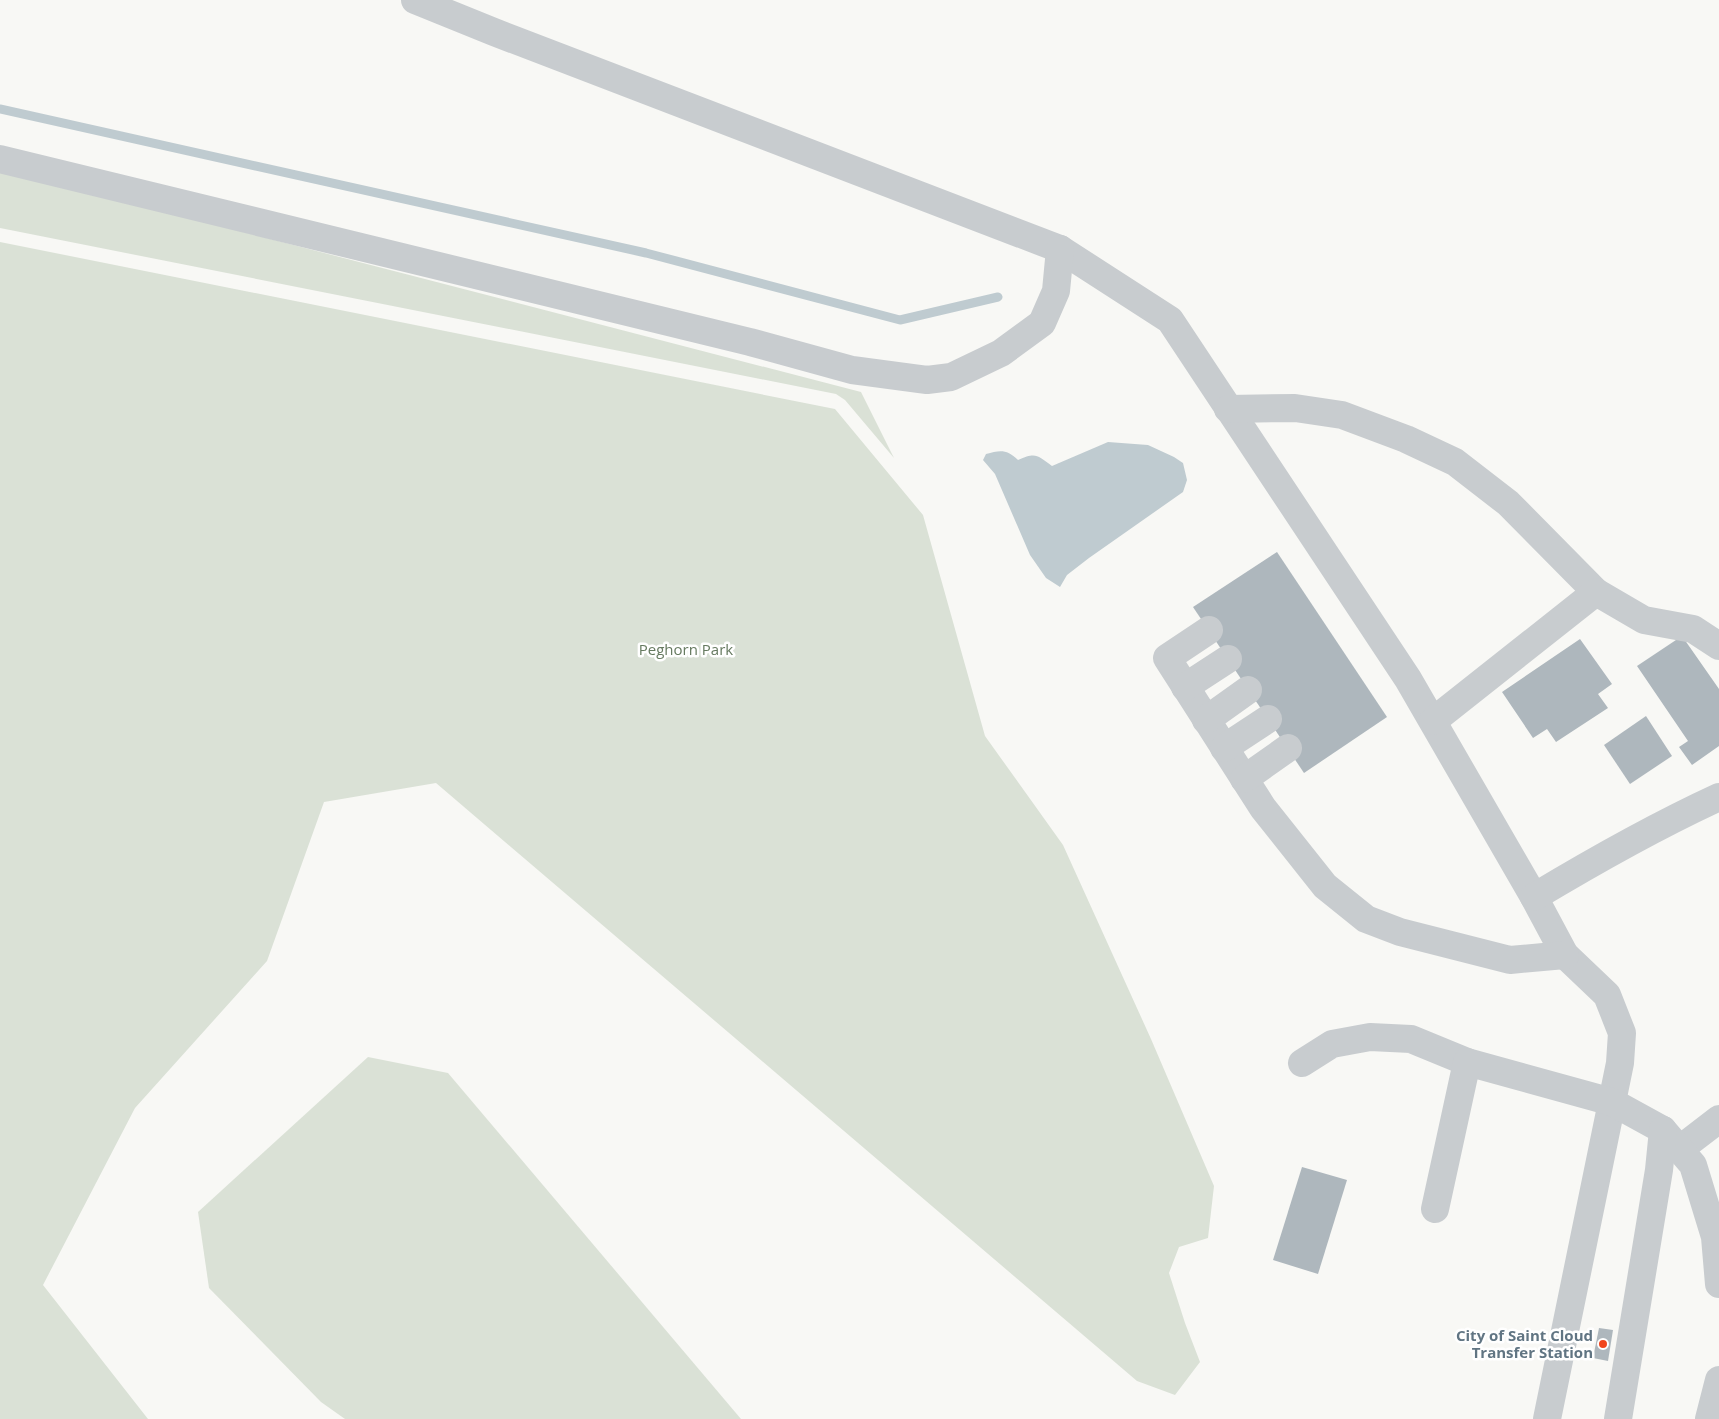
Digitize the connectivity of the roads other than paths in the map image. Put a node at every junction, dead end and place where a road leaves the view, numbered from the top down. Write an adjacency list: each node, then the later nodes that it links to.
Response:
1 (416, 0): 3 (street)
2 (0, 159): 3 (street)
3 (1060, 249): 4 (street)
4 (1228, 409): 5 (street); 13 (street)
5 (1596, 592): 7 (street); 13 (street)
6 (1209, 630): 9 (street)
7 (1719, 646)
8 (1228, 659): 9 (street)
9 (1185, 687): 12 (street)
10 (1248, 690): 12 (street)
11 (1268, 719): 14 (street)
12 (1206, 720): 14 (street)
13 (1432, 720): 18 (street)
14 (1224, 748): 16 (street)
15 (1288, 748): 16 (street)
16 (1244, 779): 19 (street)
17 (1719, 797): 18 (street)
18 (1534, 897): 19 (street)
19 (1565, 955): 22 (street)
20 (1467, 1062): 21 (street); 22 (street); 25 (street)
21 (1302, 1063)
22 (1612, 1102): 24 (street); 28 (street)
23 (1719, 1119): 24 (street)
24 (1671, 1140): 26 (street); 29 (street)
25 (1435, 1209)
26 (1719, 1284)
27 (1719, 1380): 30 (street)
28 (1547, 1419)
29 (1618, 1419)
30 (1709, 1419)

